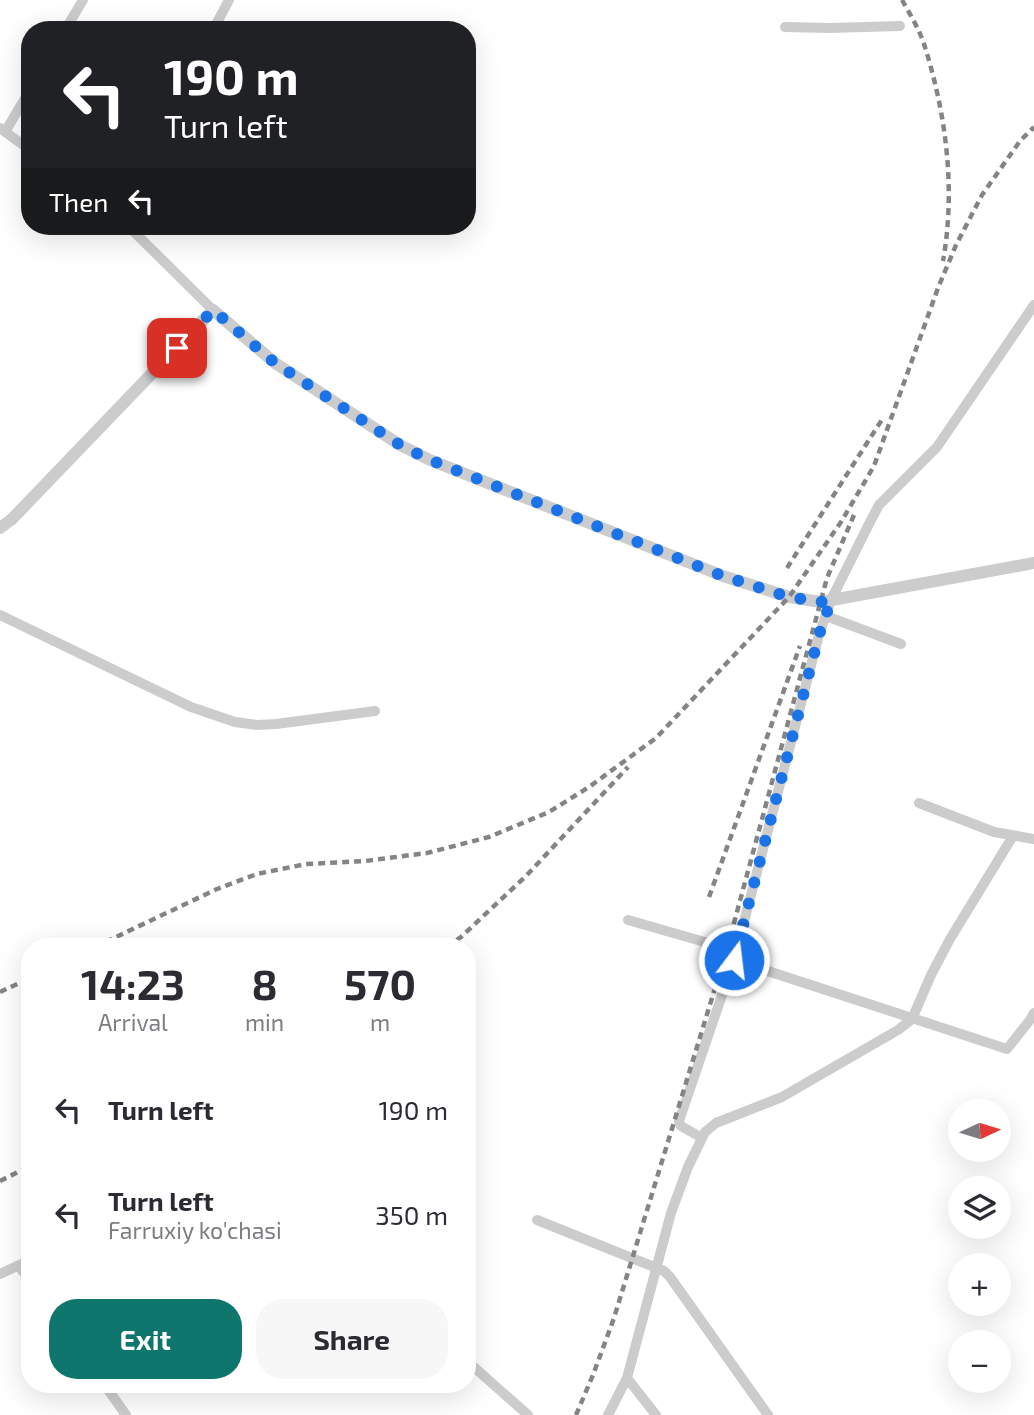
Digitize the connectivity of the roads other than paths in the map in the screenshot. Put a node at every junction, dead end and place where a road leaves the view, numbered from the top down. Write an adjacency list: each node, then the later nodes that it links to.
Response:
1 (83, 0): 3 (street)
2 (229, 0): 4 (street)
3 (70, 21)
4 (217, 21)
5 (900, 26): 6 (street)
6 (785, 27)
7 (21, 103): 8 (street)
8 (3, 130): 9 (street)
9 (21, 143)
10 (137, 235): 12 (street)
11 (1034, 305): 15 (street)
12 (213, 310): 13 (street); 15 (street)
13 (0, 528)
14 (1034, 563): 15 (street)
15 (831, 600): 17 (street)
16 (0, 615): 19 (street)
17 (826, 616): 18 (street); 24 (street)
18 (901, 644)
19 (375, 711)
20 (919, 803): 21 (street)
21 (1013, 836): 22 (street); 26 (street)
22 (1034, 839)
23 (628, 920): 24 (street)
24 (735, 956): 26 (street); 27 (street)
25 (1034, 1013): 26 (street)
26 (912, 1019): 27 (street)
27 (702, 1138): 30 (street)
28 (537, 1220): 30 (street)
29 (19, 1266): 31 (street); 32 (street)
30 (656, 1267): 34 (street); 40 (street)
31 (21, 1269)
32 (0, 1274)
33 (476, 1369): 37 (street)
34 (627, 1378): 38 (street); 39 (street)
35 (110, 1393): 36 (street)
36 (126, 1415)
37 (528, 1415)
38 (608, 1415)
39 (656, 1415)
40 (768, 1415)

